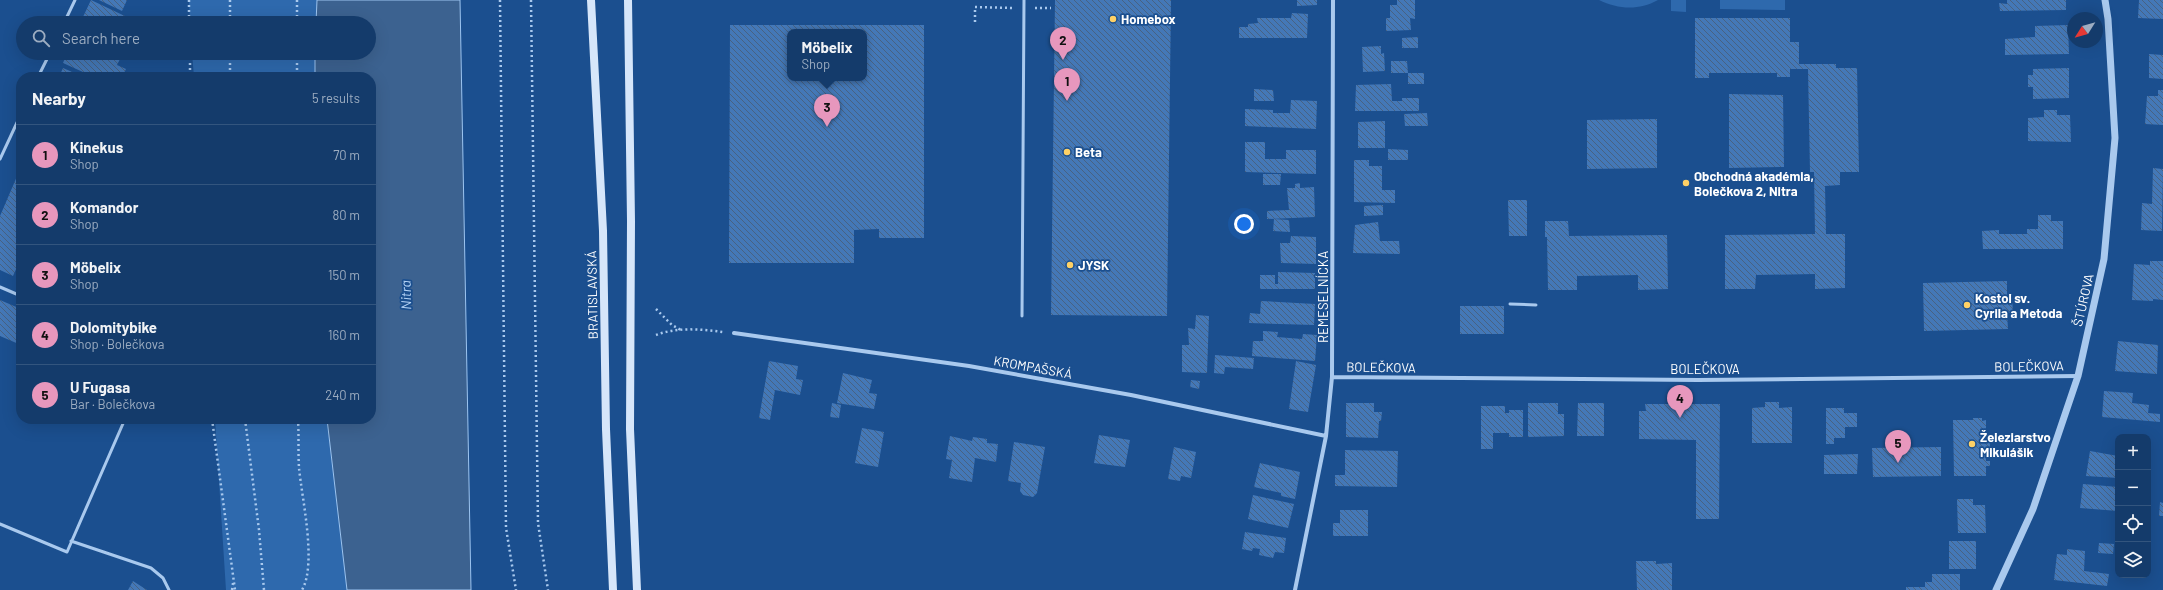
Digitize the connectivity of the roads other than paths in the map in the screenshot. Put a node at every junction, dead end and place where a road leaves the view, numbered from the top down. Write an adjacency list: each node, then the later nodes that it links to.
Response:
1 (75, 0): 7 (lane)
2 (591, 0): 25 (main road, BRATISLAVSKÁ)
3 (628, 0): 26 (main road)
4 (1024, 0): 16 (lane)
5 (1333, 0): 19 (street, REMESELNÍCKA)
6 (2105, 0): 18 (street, ŠTÚROVA)
7 (67, 16)
8 (46, 60): 9 (lane)
9 (40, 72)
10 (16, 125): 11 (lane)
11 (0, 159)
12 (0, 288): 13 (lane)
13 (16, 294)
14 (1510, 304): 15 (lane)
15 (1536, 305)
16 (1022, 316)
17 (734, 333): 21 (street, KROMPAŠSKÁ)
18 (2078, 376): 19 (street, BOLEČKOVA); 28 (street, ŠTÚROVA)
19 (1332, 377): 21 (street, REMESELNÍCKA)
20 (123, 424): 23 (lane)
21 (1326, 436): 27 (street, REMESELNÍCKA)
22 (0, 524): 23 (lane)
23 (70, 540): 24 (lane)
24 (169, 590)
25 (613, 590)
26 (637, 590)
27 (1295, 590)
28 (1996, 590)

